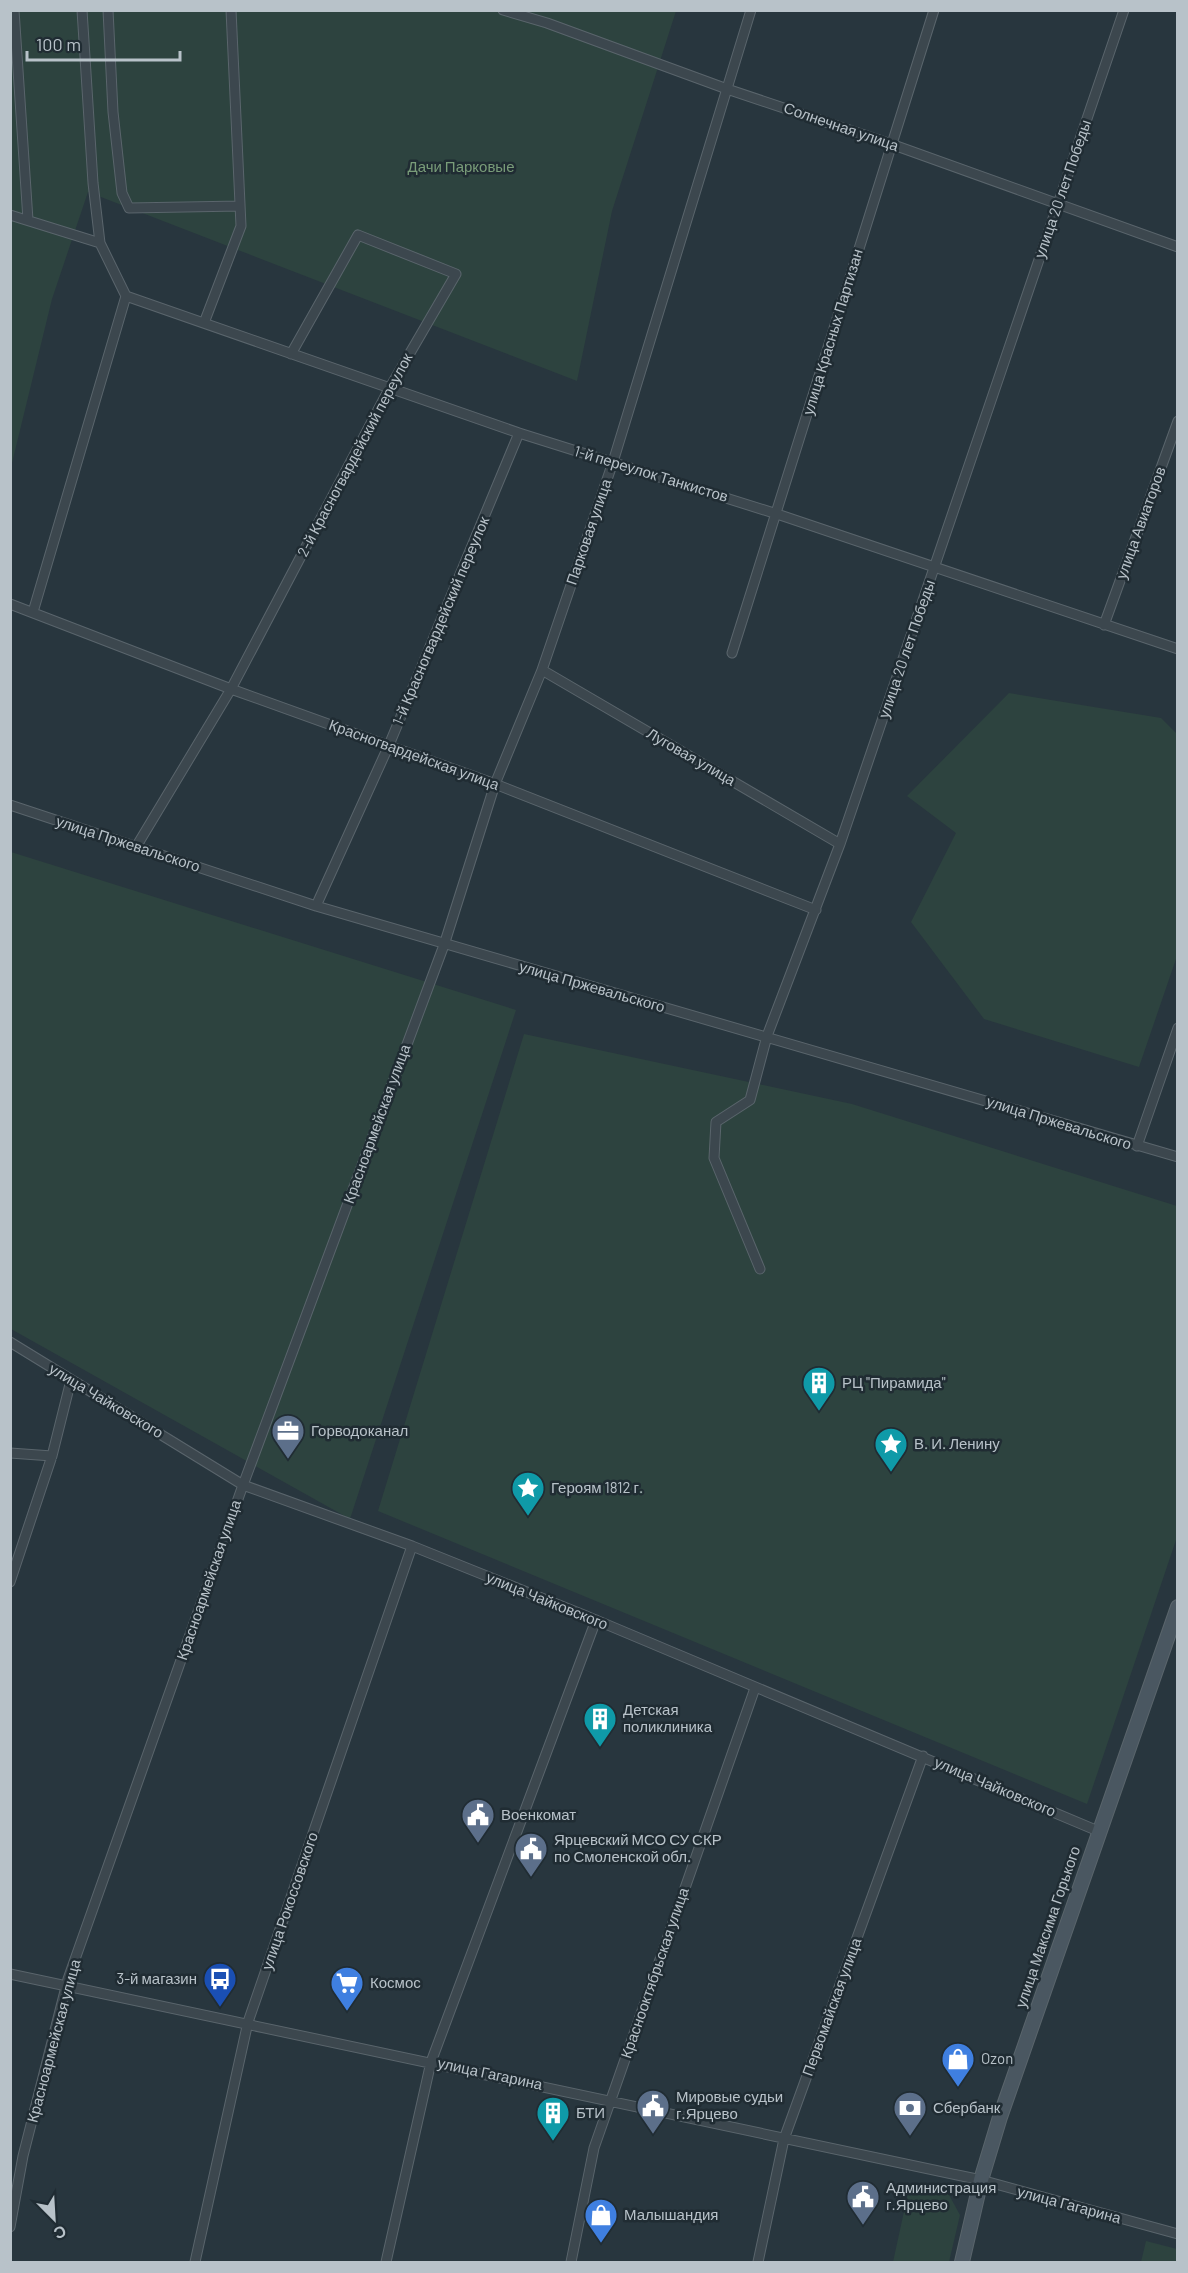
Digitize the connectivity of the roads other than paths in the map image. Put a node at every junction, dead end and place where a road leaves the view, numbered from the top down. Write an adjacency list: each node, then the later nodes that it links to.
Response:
1 (14, 10): 14 (street)
2 (82, 10): 15 (street)
3 (108, 10): 12 (street)
4 (231, 10): 12 (street)
5 (503, 10): 9 (street, Солнечная улица)
6 (751, 10): 9 (street, Парковая улица)
7 (934, 10): 10 (street, улица Красных Партизан)
8 (1124, 10): 11 (street, улица 20 лет Победы)
9 (727, 89): 10 (street, Солнечная улица); 23 (street, Парковая улица)
10 (891, 144): 11 (street, Солнечная улица); 24 (street, улица Красных Партизан)
11 (1057, 203): 16 (street, Солнечная улица); 25 (street, улица 20 лет Победы)
12 (240, 206): 18 (street)
13 (10, 215): 14 (street)
14 (28, 220): 15 (street)
15 (100, 243): 17 (street)
16 (1178, 247)
17 (126, 296): 18 (street, 1-й переулок Танкистов); 27 (street)
18 (204, 323): 19 (street, 1-й переулок Танкистов)
19 (291, 354): 20 (street, 1-й переулок Танкистов); 20 (street, 2-й Красногвардейский переулок)
20 (389, 389): 22 (street, 1-й переулок Танкистов); 32 (street, 2-й Красногвардейский переулок)
21 (1178, 421): 28 (street, улица Авиаторов)
22 (519, 433): 23 (street, 1-й переулок Танкистов); 33 (street, 1-й Красногвардейский переулок)
23 (613, 462): 24 (street, 1-й переулок Танкистов); 31 (street, Парковая улица)
24 (777, 514): 25 (street, 1-й переулок Танкистов); 30 (street, улица Красных Партизан)
25 (934, 569): 28 (street, 1-й переулок Танкистов); 36 (street, улица 20 лет Победы)
26 (10, 604): 27 (street, Красногвардейская улица)
27 (33, 612): 32 (street, Красногвардейская улица)
28 (1104, 625): 29 (street, 1-й переулок Танкистов)
29 (1178, 650)
30 (732, 653)
31 (542, 669): 34 (street, Парковая улица); 36 (street, Луговая улица)
32 (231, 689): 33 (street, Красногвардейская улица); 37 (street, 2-й Красногвардейский переулок)
33 (389, 745): 34 (street, Красногвардейская улица); 38 (street, 1-й Красногвардейский переулок)
34 (495, 783): 39 (street, Красногвардейская улица); 40 (street, Парковая улица)
35 (10, 805): 37 (street, улица Пржевальского)
36 (840, 844): 39 (street, улица 20 лет Победы)
37 (136, 847): 38 (street, улица Пржевальского)
38 (316, 906): 40 (street, улица Пржевальского)
39 (816, 910): 42 (street, улица 20 лет Победы)
40 (444, 945): 42 (street, улица Пржевальского); 50 (street, Красноармейская улица)
41 (1178, 1028): 43 (street)
42 (767, 1036): 43 (street, улица Пржевальского); 45 (street, улица 20 лет Победы)
43 (1137, 1146): 44 (street, улица Пржевальского)
44 (1178, 1157)
45 (760, 1269)
46 (10, 1342): 47 (street, улица Чайковского)
47 (71, 1380): 49 (street); 50 (street, улица Чайковского)
48 (10, 1453): 49 (street)
49 (52, 1456): 52 (street)
50 (243, 1485): 51 (street, улица Чайковского); 59 (street, Красноармейская улица)
51 (412, 1546): 54 (street, улица Чайковского); 60 (street, улица Рокоссовского)
52 (10, 1582)
53 (1178, 1607): 57 (street, улица Максима Горького)
54 (596, 1620): 55 (street, улица Чайковского); 61 (street)
55 (755, 1688): 56 (street, улица Чайковского); 62 (street, Краснооктябрьская улица)
56 (923, 1756): 57 (street, улица Чайковского); 63 (street, Первомайская улица)
57 (1098, 1831): 64 (street, улица Максима Горького)
58 (10, 1974): 59 (street, улица Гагарина)
59 (66, 1986): 60 (street, улица Гагарина); 65 (street, Красноармейская улица)
60 (248, 2022): 61 (street, улица Гагарина); 67 (street, улица Рокоссовского)
61 (430, 2062): 62 (street, улица Гагарина); 68 (street)
62 (610, 2100): 63 (street, улица Гагарина); 69 (street, Краснооктябрьская улица)
63 (784, 2139): 64 (street, улица Гагарина); 70 (street, Первомайская улица)
64 (981, 2180): 66 (street, улица Гагарина); 71 (street, улица Максима Горького)
65 (10, 2227)
66 (1178, 2234)
67 (195, 2262)
68 (386, 2262)
69 (571, 2262)
70 (758, 2262)
71 (963, 2262)

